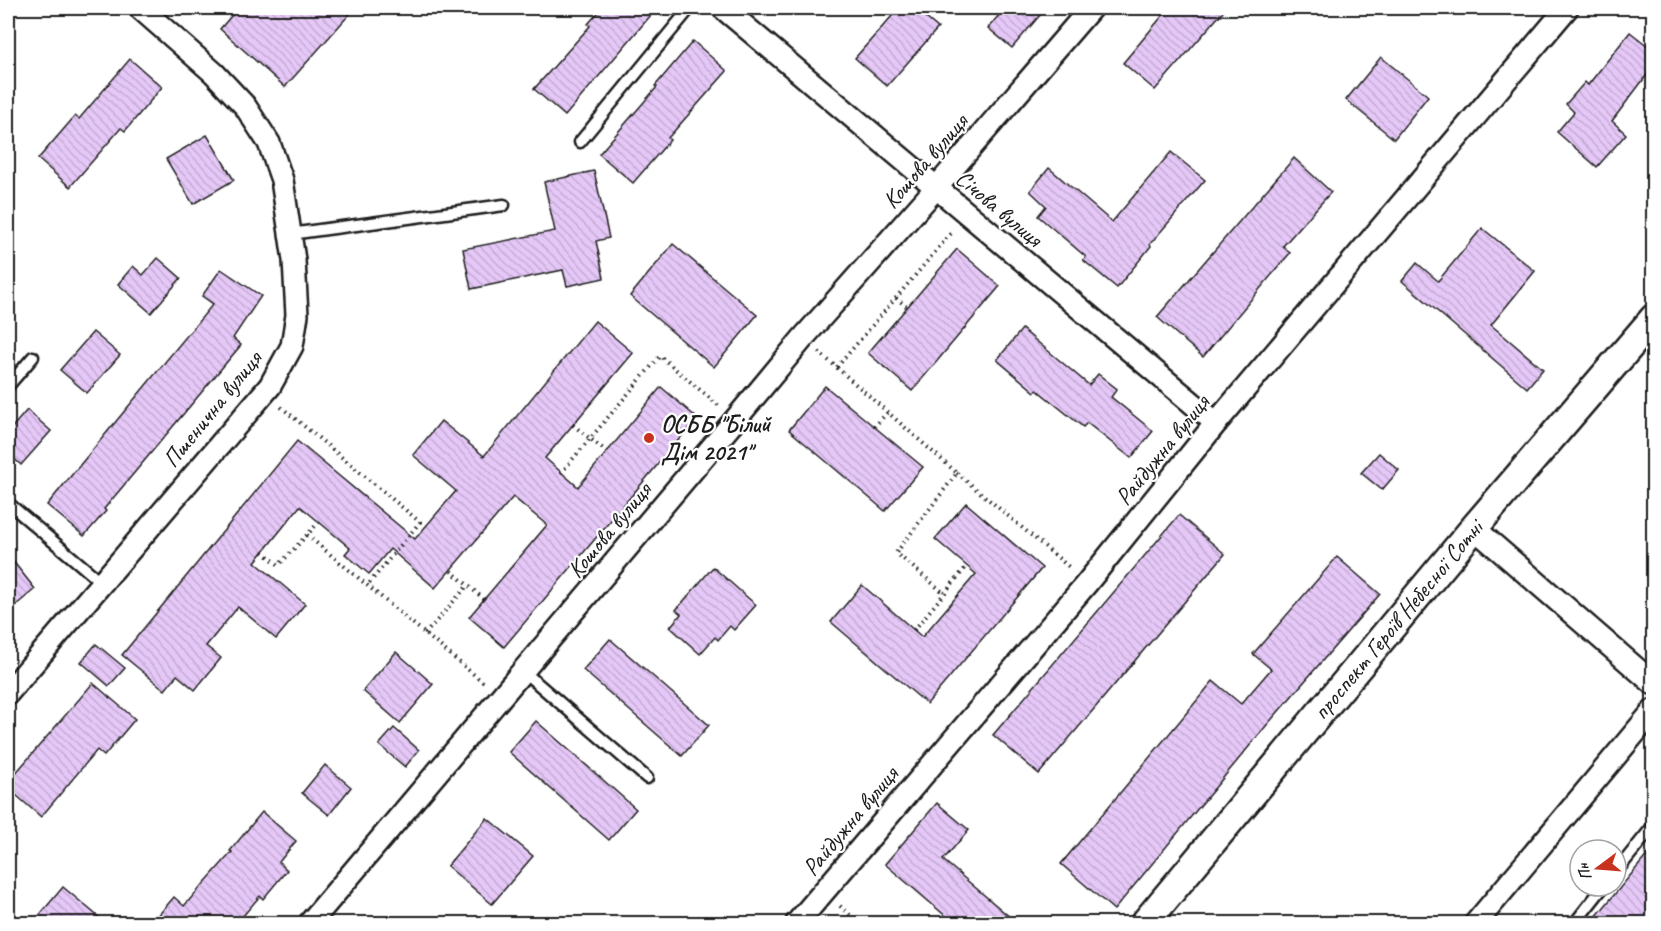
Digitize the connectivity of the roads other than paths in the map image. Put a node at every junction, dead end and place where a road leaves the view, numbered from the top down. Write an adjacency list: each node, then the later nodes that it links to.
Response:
1 (140, 8): 9 (street, Пшенична вулиця)
2 (690, 8): 6 (lane)
3 (723, 8): 7 (street, Січова вулиця)
4 (1091, 8): 7 (street, Кошова вулиця)
5 (1567, 8): 13 (street, Райдужна вулиця)
6 (580, 142)
7 (936, 188): 13 (street, Січова вулиця); 17 (street, Кошова вулиця)
8 (504, 205): 9 (lane)
9 (290, 234): 16 (street, Пшенична вулиця)
10 (1653, 318): 15 (street, проспект Героїв Небесної Сотні)
11 (33, 357): 12 (lane)
12 (8, 386)
13 (1216, 423): 26 (street, Райдужна вулиця)
14 (8, 503): 16 (lane)
15 (1474, 528): 18 (street); 27 (street, проспект Героїв Небесної Сотні)
16 (101, 582): 19 (street, Пшенична вулиця)
17 (523, 671): 21 (lane); 25 (street, Кошова вулиця)
18 (1653, 684)
19 (8, 693)
20 (1653, 710): 28 (street)
21 (647, 778)
22 (1653, 825): 23 (lane)
23 (1628, 857)
24 (1595, 898): 29 (lane)
25 (309, 924)
26 (796, 924)
27 (1144, 924)
28 (1475, 924)
29 (1574, 924)

